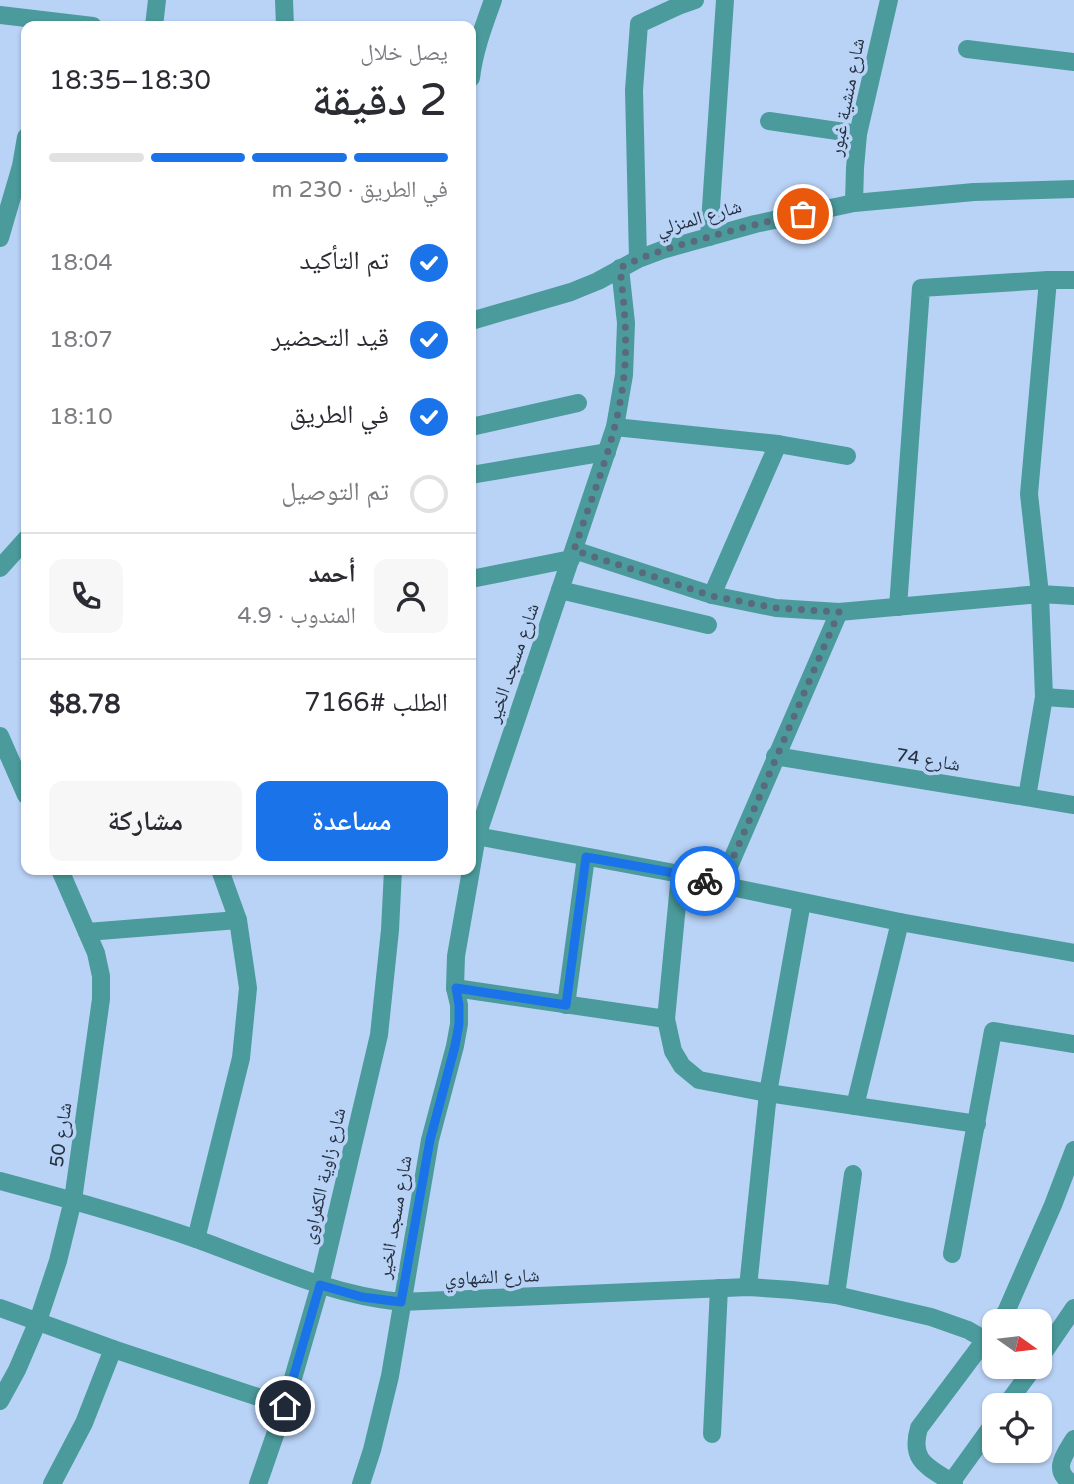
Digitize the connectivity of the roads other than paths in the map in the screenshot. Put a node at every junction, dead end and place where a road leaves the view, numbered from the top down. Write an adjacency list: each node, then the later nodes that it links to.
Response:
1 (157, 0): 9 (street)
2 (284, 0): 10 (street)
3 (493, 0): 12 (street)
4 (725, 0): 19 (street)
5 (889, 0): 15 (street, شارع منشية غبور)
6 (683, 2): 21 (street)
7 (0, 15): 8 (street)
8 (33, 21)
9 (155, 21)
10 (285, 21)
11 (967, 48): 13 (street)
12 (476, 51)
13 (1074, 62)
14 (769, 121): 15 (street)
15 (858, 134): 18 (street, شارع منشية غبور)
16 (21, 166): 20 (street)
17 (1074, 189): 18 (street, شارع المنزلي)
18 (854, 203): 19 (street, شارع المنزلي)
19 (709, 237): 21 (street, شارع المنزلي)
20 (0, 238)
21 (638, 259): 22 (street, شارع المنزلي)
22 (620, 268): 25 (street, شارع المنزلي); 28 (street, شارع مسجد الخير)
23 (1048, 280): 24 (street); 38 (street); 41 (street)
24 (1074, 280)
25 (476, 320)
26 (578, 403): 27 (street)
27 (476, 426)
28 (615, 427): 29 (street); 30 (street, شارع مسجد الخير)
29 (778, 444): 31 (street); 39 (street)
30 (607, 452): 32 (street); 34 (street, شارع مسجد الخير)
31 (847, 456)
32 (476, 474)
33 (21, 544): 35 (street)
34 (572, 554): 36 (street); 37 (street, شارع مسجد الخير); 39 (street)
35 (2, 563)
36 (476, 578)
37 (561, 590): 43 (street); 51 (street, شارع مسجد الخير)
38 (1040, 594): 40 (street); 41 (street); 44 (street)
39 (712, 596): 42 (street)
40 (1074, 596)
41 (898, 607): 42 (street)
42 (839, 612): 47 (street)
43 (708, 625)
44 (1044, 697): 45 (street); 49 (street)
45 (1074, 699)
46 (0, 736): 48 (street)
47 (775, 756): 49 (street, شارع 74); 59 (street)
48 (20, 763)
49 (1027, 797): 50 (street, شارع 74)
50 (1074, 805)
51 (476, 829)
52 (476, 835): 53 (street)
53 (586, 857): 54 (street); 66 (street)
54 (680, 874): 59 (street); 67 (street)
55 (62, 875): 63 (street, شارع 50)
56 (222, 875): 61 (street)
57 (393, 875): 78 (street, شارع زاوية الكفراوى)
58 (468, 875): 65 (street, شارع مسجد الخير)
59 (721, 886): 60 (street)
60 (802, 902): 62 (street); 69 (street)
61 (238, 920): 63 (street); 76 (street)
62 (900, 922): 64 (street); 70 (street)
63 (87, 932): 75 (street, شارع 50)
64 (1074, 953)
65 (456, 988): 66 (street); 82 (street, شارع مسجد الخير)
66 (566, 1005): 67 (street)
67 (666, 1019): 69 (street)
68 (1074, 1044): 71 (street)
69 (768, 1093): 70 (street); 79 (street)
70 (855, 1106): 71 (street)
71 (977, 1124): 77 (street)
72 (1074, 1150): 85 (street)
73 (853, 1174): 81 (street)
74 (0, 1181): 75 (street, شارع الشهاوي)
75 (73, 1200): 76 (street, شارع الشهاوي); 86 (street, شارع 50)
76 (196, 1239): 78 (street, شارع الشهاوي)
77 (952, 1254)
78 (320, 1285): 82 (street, شارع الشهاوي); 92 (street, شارع زاوية الكفراوى)
79 (748, 1287): 80 (street, شارع الشهاوي); 81 (street, شارع الشهاوي)
80 (719, 1289): 82 (street, شارع الشهاوي); 93 (street)
81 (836, 1295): 87 (street, شارع الشهاوي)
82 (401, 1302): 98 (street, شارع مسجد الخير)
83 (0, 1308): 86 (street)
84 (1074, 1308): 88 (street)
85 (1007, 1309)
86 (38, 1321): 90 (street); 91 (street, شارع 50)
87 (982, 1334)
88 (1052, 1338)
89 (982, 1348): 99 (street)
90 (113, 1349): 92 (street); 96 (street)
91 (0, 1401)
92 (285, 1406): 97 (street, شارع زاوية الكفراوى)
93 (712, 1434)
94 (1074, 1439): 100 (street)
95 (982, 1440): 99 (street)
96 (52, 1484)
97 (258, 1484)
98 (361, 1484)
99 (952, 1484)
100 (1073, 1484)

